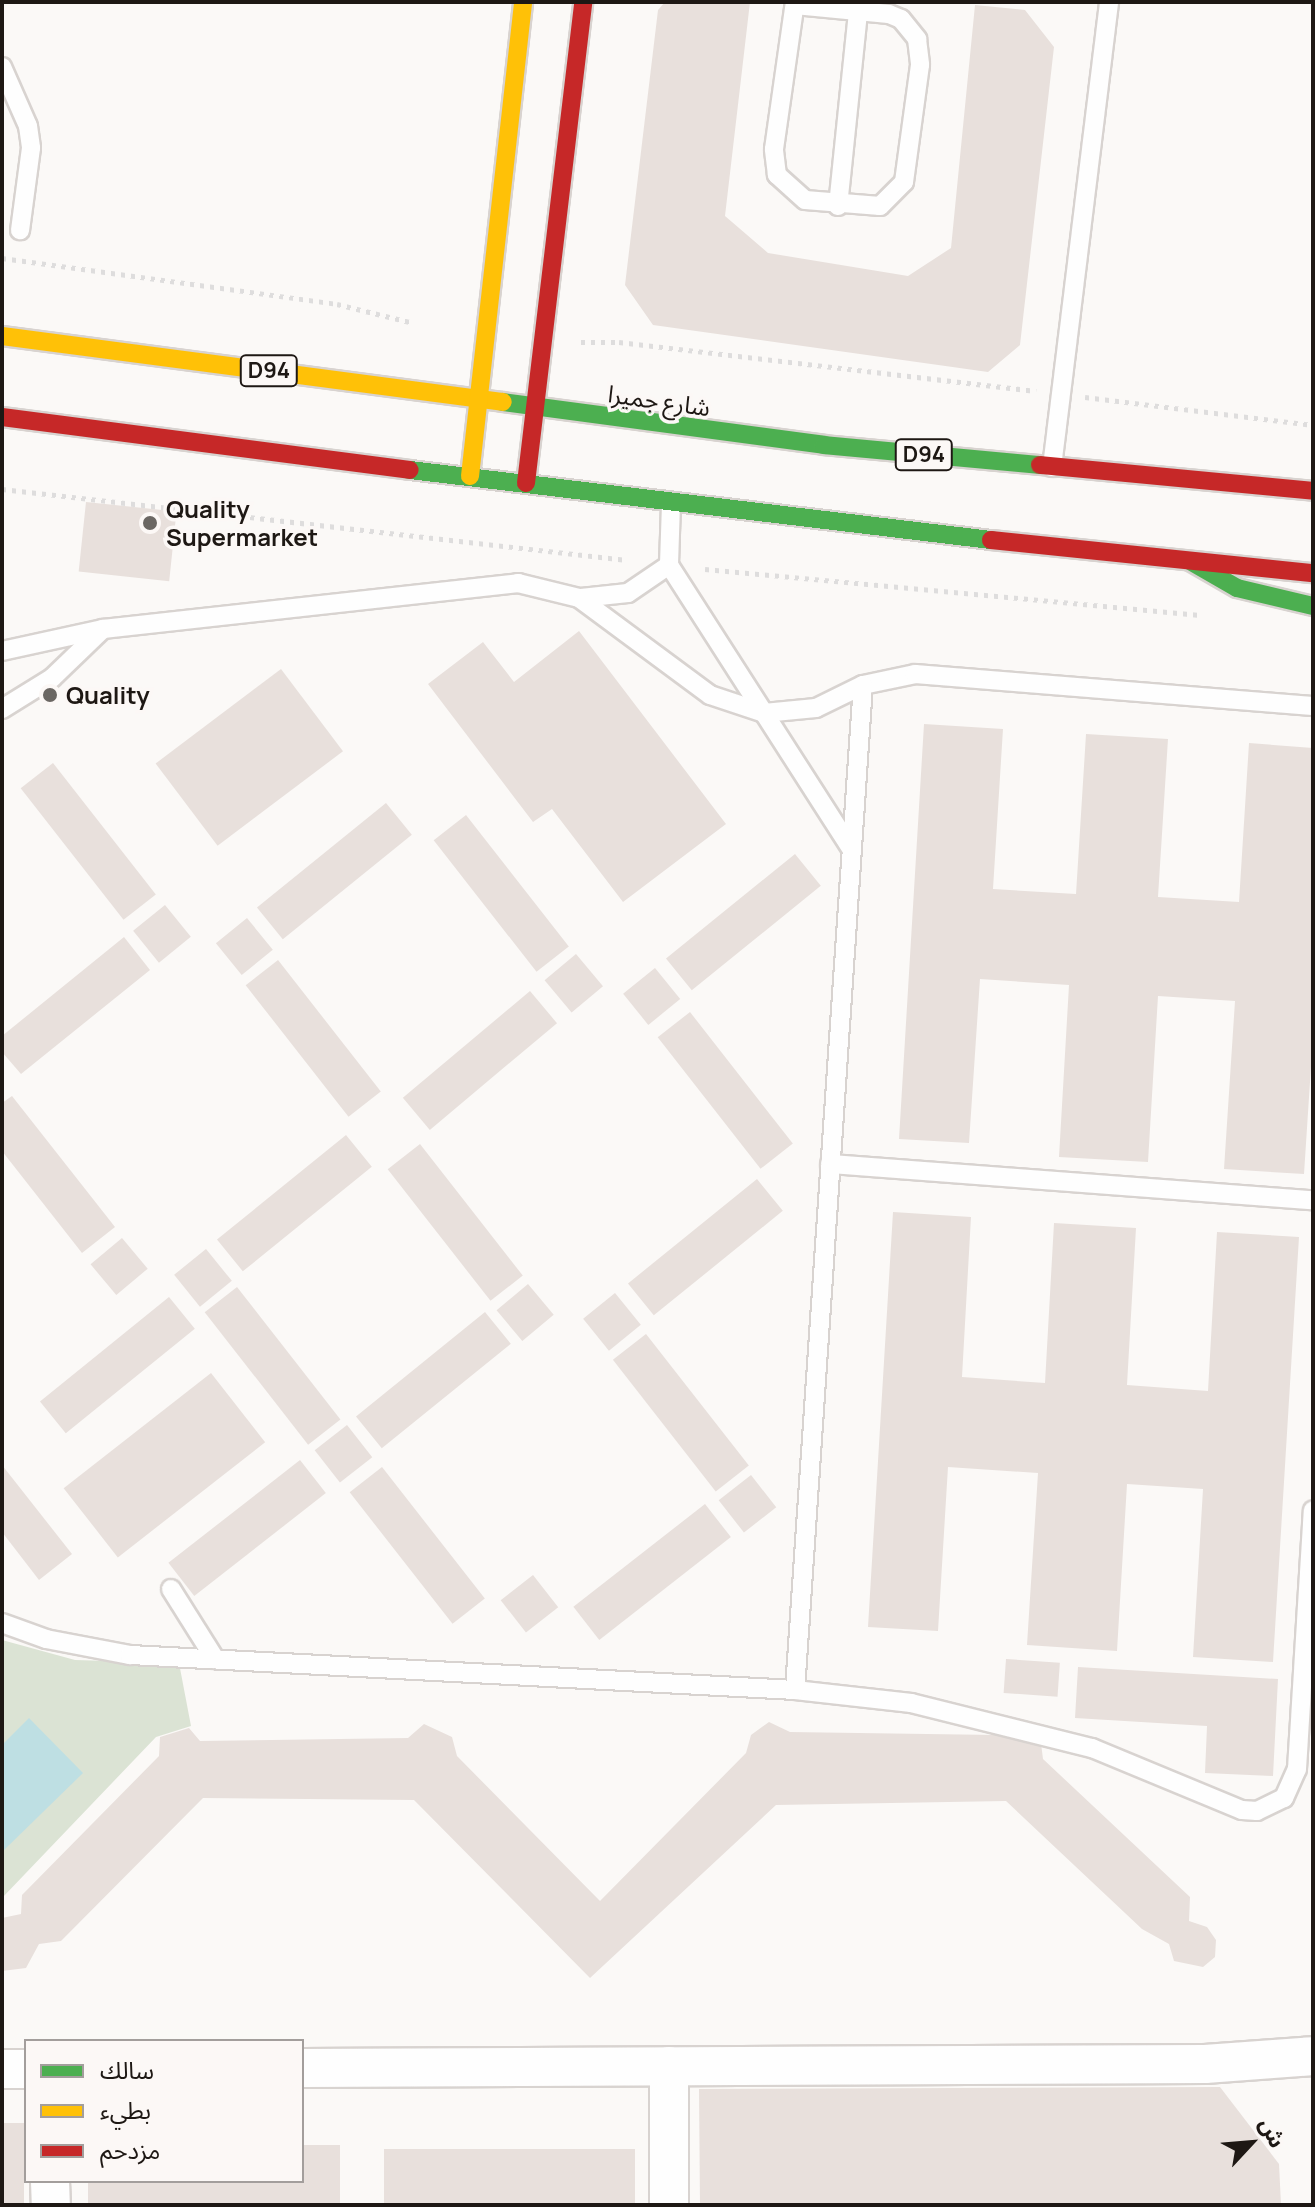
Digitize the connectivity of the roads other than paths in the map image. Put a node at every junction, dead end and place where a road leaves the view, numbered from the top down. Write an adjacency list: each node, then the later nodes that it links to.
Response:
1 (523, 2): 10 (main road)
2 (583, 2): 11 (main road)
3 (1109, 2): 13 (lane)
4 (795, 4): 5 (lane); 7 (lane)
5 (858, 11): 7 (lane); 7 (lane)
6 (2, 67): 8 (lane)
7 (838, 206)
8 (20, 230)
9 (2, 336): 10 (main road, شارع جميرا / D94)
10 (480, 399): 11 (main road, شارع جميرا / D94); 14 (main road)
11 (536, 407): 13 (main road, شارع جميرا / D94); 15 (main road)
12 (2, 417): 14 (main road)
13 (1052, 467): 16 (main road, شارع جميرا / D94)
14 (470, 476): 15 (main road)
15 (526, 483): 17 (main road)
16 (1313, 491)
17 (671, 504): 18 (main road); 19 (lane)
18 (1190, 561): 20 (main road); 22 (main road)
19 (669, 565): 21 (lane); 28 (lane)
20 (1313, 573)
21 (579, 598): 23 (lane); 28 (lane)
22 (1313, 606)
23 (103, 629): 24 (lane); 27 (lane)
24 (2, 651)
25 (863, 685): 26 (lane); 28 (lane); 29 (lane)
26 (1313, 706)
27 (2, 709)
28 (764, 713): 29 (lane)
29 (851, 849): 30 (lane)
30 (830, 1164): 31 (lane); 36 (lane)
31 (1313, 1200)
32 (1313, 1510): 36 (lane)
33 (171, 1589): 35 (lane)
34 (2, 1623): 35 (lane)
35 (215, 1659): 36 (lane)
36 (795, 1690)
37 (1313, 2056): 38 (street)
38 (1205, 2064): 39 (street); 43 (street)
39 (669, 2066): 40 (street); 46 (street)
40 (304, 2068)
41 (2, 2069): 42 (street)
42 (24, 2069)
43 (1313, 2081)
44 (50, 2183): 45 (street)
45 (51, 2205)
46 (669, 2205)

